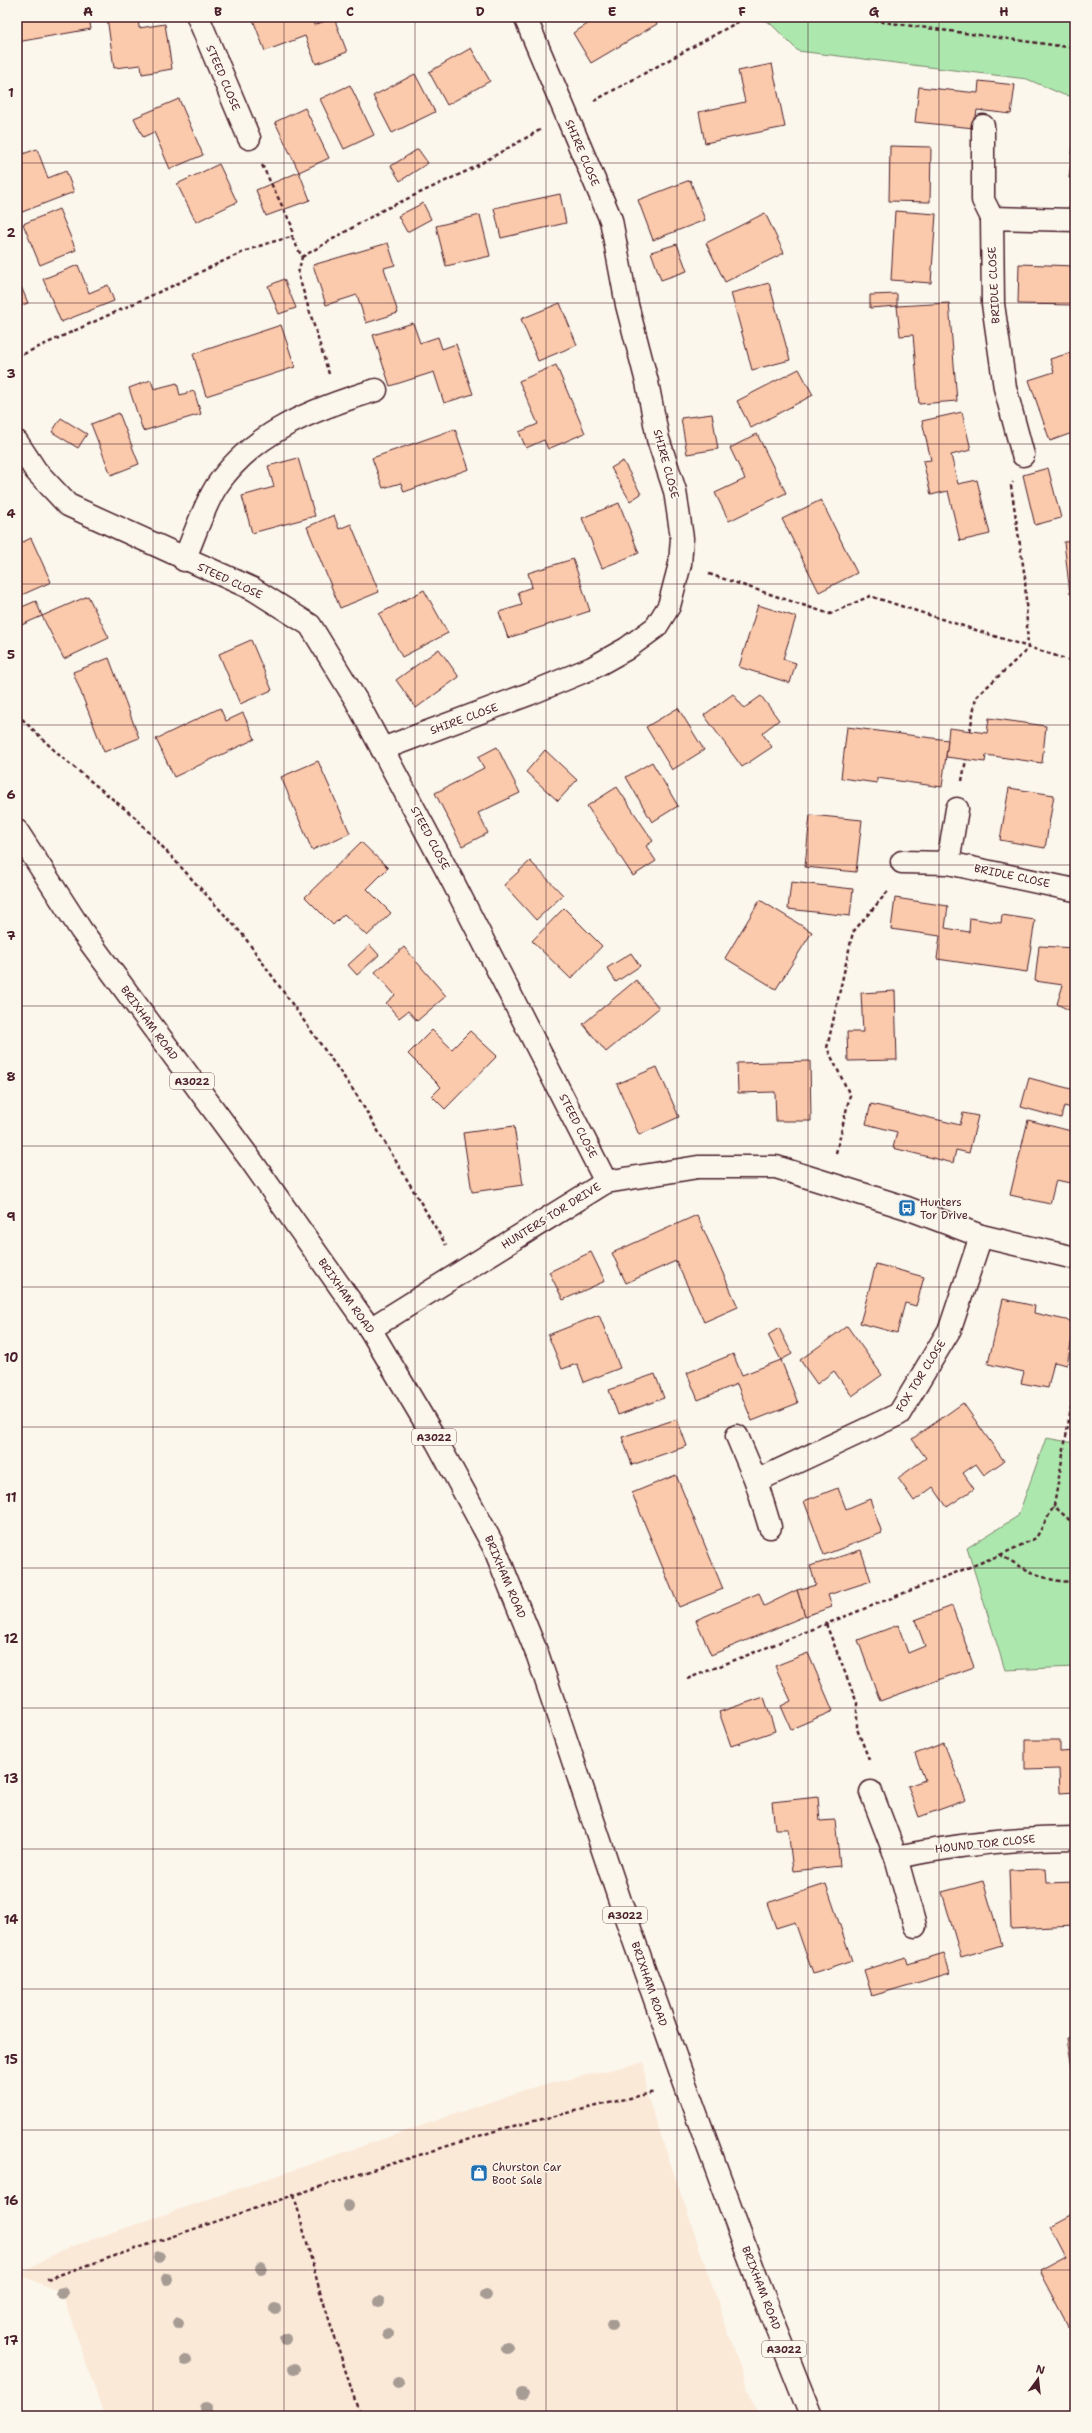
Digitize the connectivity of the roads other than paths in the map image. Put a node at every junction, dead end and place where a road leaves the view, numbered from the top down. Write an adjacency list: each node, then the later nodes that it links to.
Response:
1 (198, 17): 4 (street, STEED CLOSE)
2 (526, 17): 11 (street, SHIRE CLOSE)
3 (983, 126): 5 (street)
4 (249, 138)
5 (992, 218): 6 (street); 9 (street, BRIDLE CLOSE)
6 (1075, 220)
7 (376, 390): 10 (street, STEED CLOSE)
8 (17, 442): 10 (street, STEED CLOSE)
9 (1023, 455)
10 (184, 560): 11 (street, STEED CLOSE)
11 (382, 749): 17 (street, STEED CLOSE)
12 (957, 809): 15 (street)
13 (17, 831): 20 (street, BRIXHAM ROAD / A3022)
14 (902, 862): 15 (street, BRIDLE CLOSE)
15 (948, 863): 16 (street, BRIDLE CLOSE)
16 (1075, 890)
17 (606, 1182): 18 (street, HUNTERS TOR DRIVE); 20 (street, HUNTERS TOR DRIVE)
18 (981, 1236): 19 (street, HUNTERS TOR DRIVE); 22 (street, FOX TOR CLOSE)
19 (1075, 1258)
20 (370, 1329): 28 (street, BRIXHAM ROAD / A3022)
21 (737, 1436): 22 (street)
22 (756, 1482): 23 (street)
23 (770, 1527)
24 (871, 1792): 26 (street)
25 (1075, 1838): 26 (street, HOUND TOR CLOSE)
26 (896, 1857): 27 (street)
27 (915, 1926)
28 (811, 2416)

